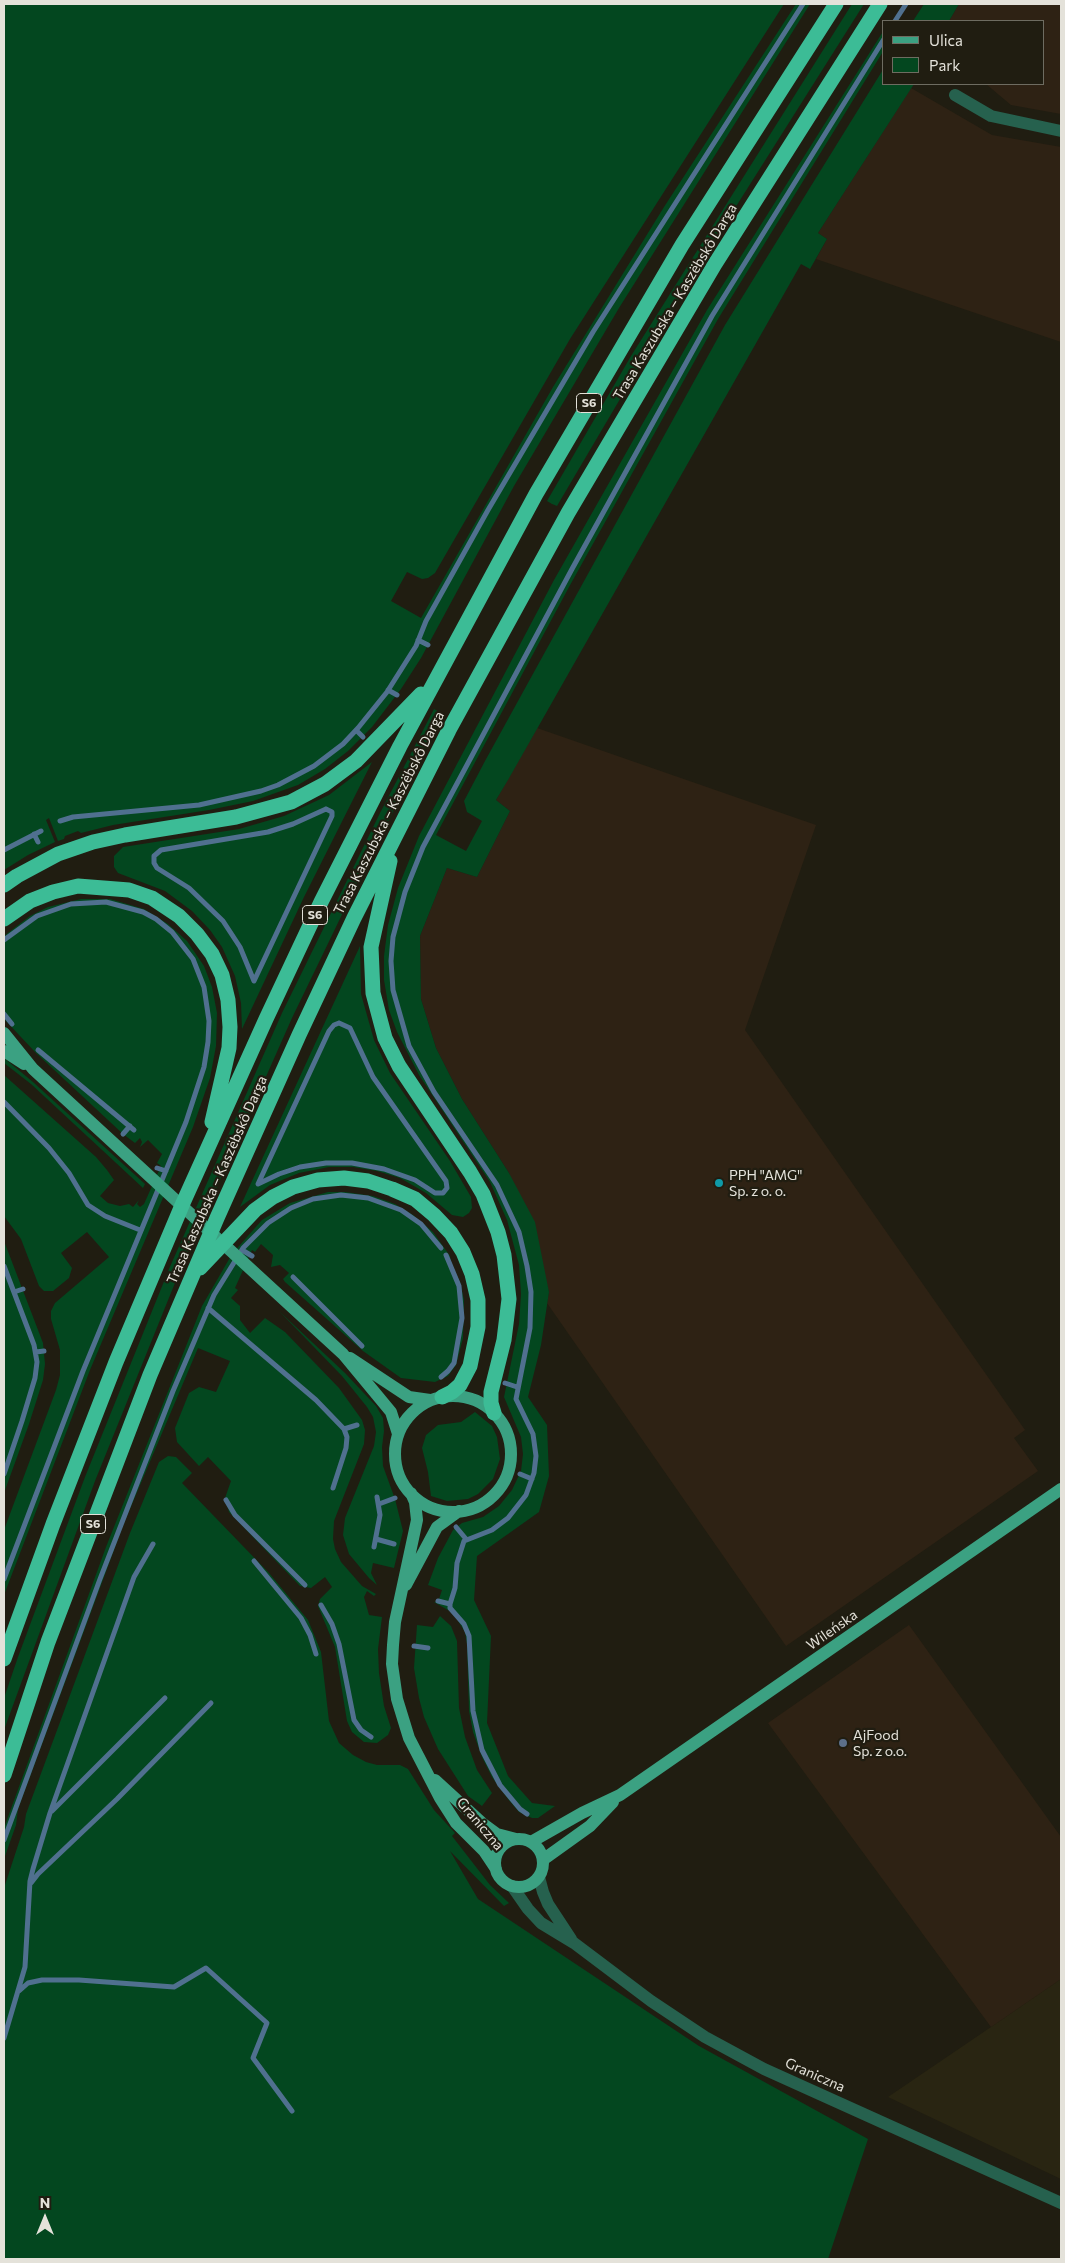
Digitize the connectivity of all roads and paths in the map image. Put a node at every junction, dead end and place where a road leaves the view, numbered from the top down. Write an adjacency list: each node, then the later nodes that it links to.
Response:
1 (836, 4): 5 (highway, Trasa Kaszubska – Kaszëbskô Darga / S6)
2 (880, 4): 6 (highway, Trasa Kaszubska – Kaszëbskô Darga / S6)
3 (955, 95): 4 (street)
4 (1061, 131)
5 (433, 682): 7 (highway); 12 (highway, Trasa Kaszubska – Kaszëbskô Darga / S6)
6 (396, 835): 13 (highway, Trasa Kaszubska – Kaszëbskô Darga / S6); 16 (highway)
7 (4, 885)
8 (4, 919): 12 (highway)
9 (4, 1033): 11 (main road)
10 (4, 1051): 11 (main road)
11 (32, 1069): 14 (main road)
12 (206, 1152): 22 (highway, Trasa Kaszubska – Kaszëbskô Darga / S6)
13 (192, 1276): 15 (highway); 24 (highway, Trasa Kaszubska – Kaszëbskô Darga / S6)
14 (344, 1354): 15 (main road); 17 (main road)
15 (436, 1399): 16 (main road); 17 (main road)
16 (494, 1414): 20 (main road)
17 (398, 1434): 19 (main road)
18 (1061, 1489): 25 (main road, Wileńska)
19 (411, 1493): 20 (main road); 21 (main road, Graniczna)
20 (460, 1511): 21 (main road, Graniczna)
21 (402, 1592): 23 (main road, Graniczna)
22 (4, 1659)
23 (426, 1771): 26 (main road, Graniczna); 29 (main road, Graniczna)
24 (4, 1775)
25 (620, 1795): 27 (main road, Wileńska); 28 (main road, Wileńska)
26 (516, 1839): 27 (main road); 29 (main road)
27 (531, 1842): 28 (main road)
28 (544, 1859): 30 (main road)
29 (496, 1869): 31 (main road)
30 (540, 1877): 31 (main road); 32 (street, Graniczna)
31 (512, 1886): 32 (street, Graniczna)
32 (574, 1943): 33 (street, Graniczna)
33 (1061, 2203)

